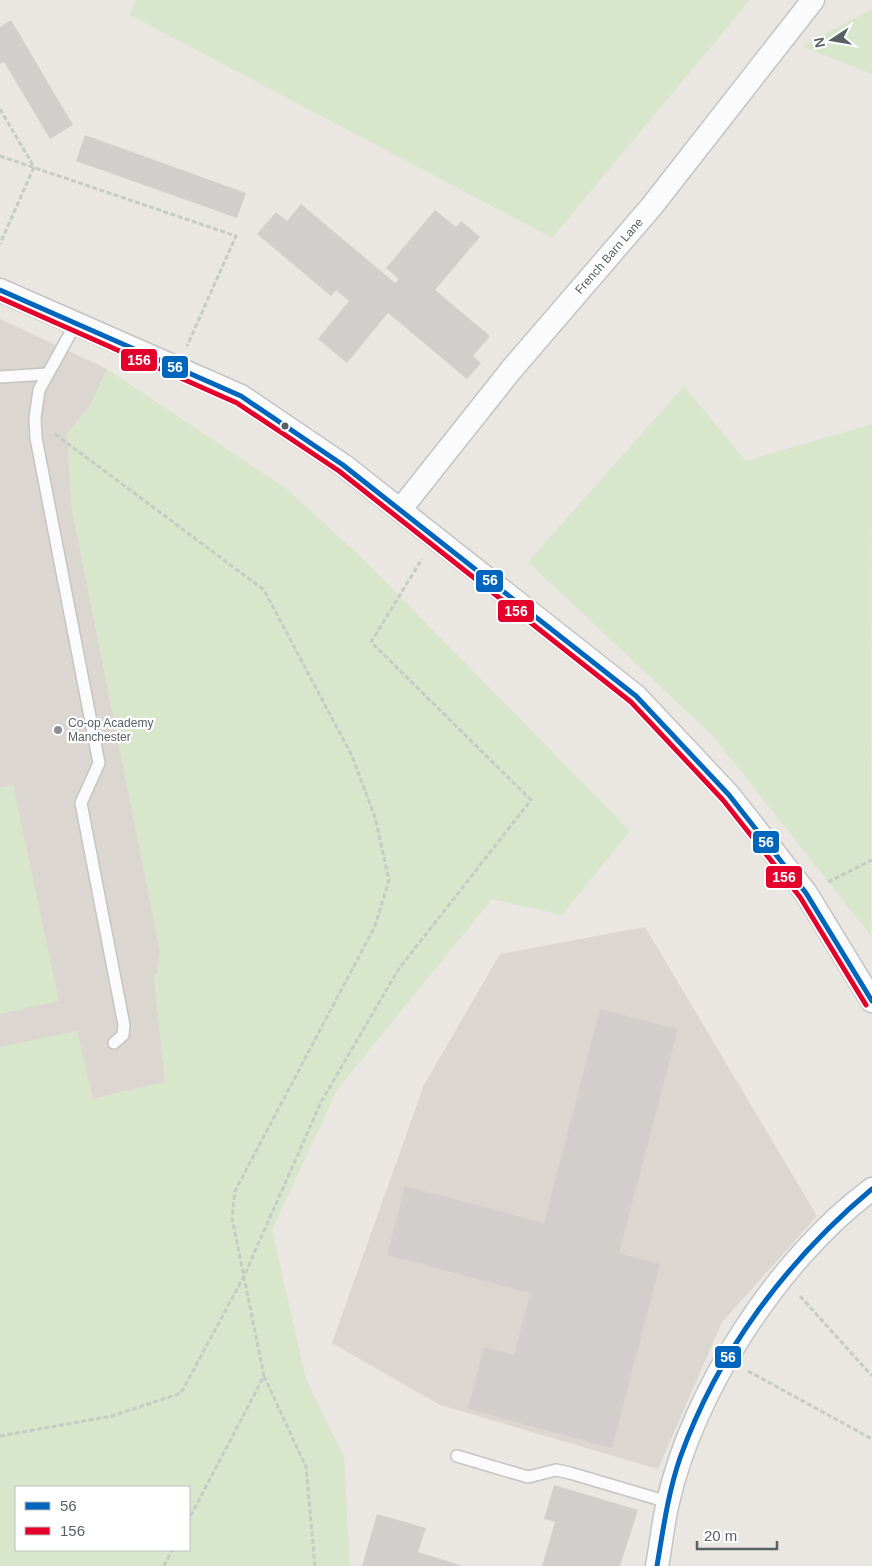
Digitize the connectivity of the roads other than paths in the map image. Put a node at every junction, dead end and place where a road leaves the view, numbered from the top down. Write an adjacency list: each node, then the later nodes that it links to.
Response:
1 (813, 0): 6 (street, French Barn Lane)
2 (0, 290): 3 (street)
3 (76, 323): 4 (lane); 6 (street)
4 (47, 374): 5 (lane); 8 (lane)
5 (0, 377)
6 (400, 510): 7 (street)
7 (872, 1001)
8 (114, 1043)
9 (872, 1189): 11 (street)
10 (457, 1456): 11 (lane)
11 (668, 1502): 12 (street)
12 (658, 1566)

